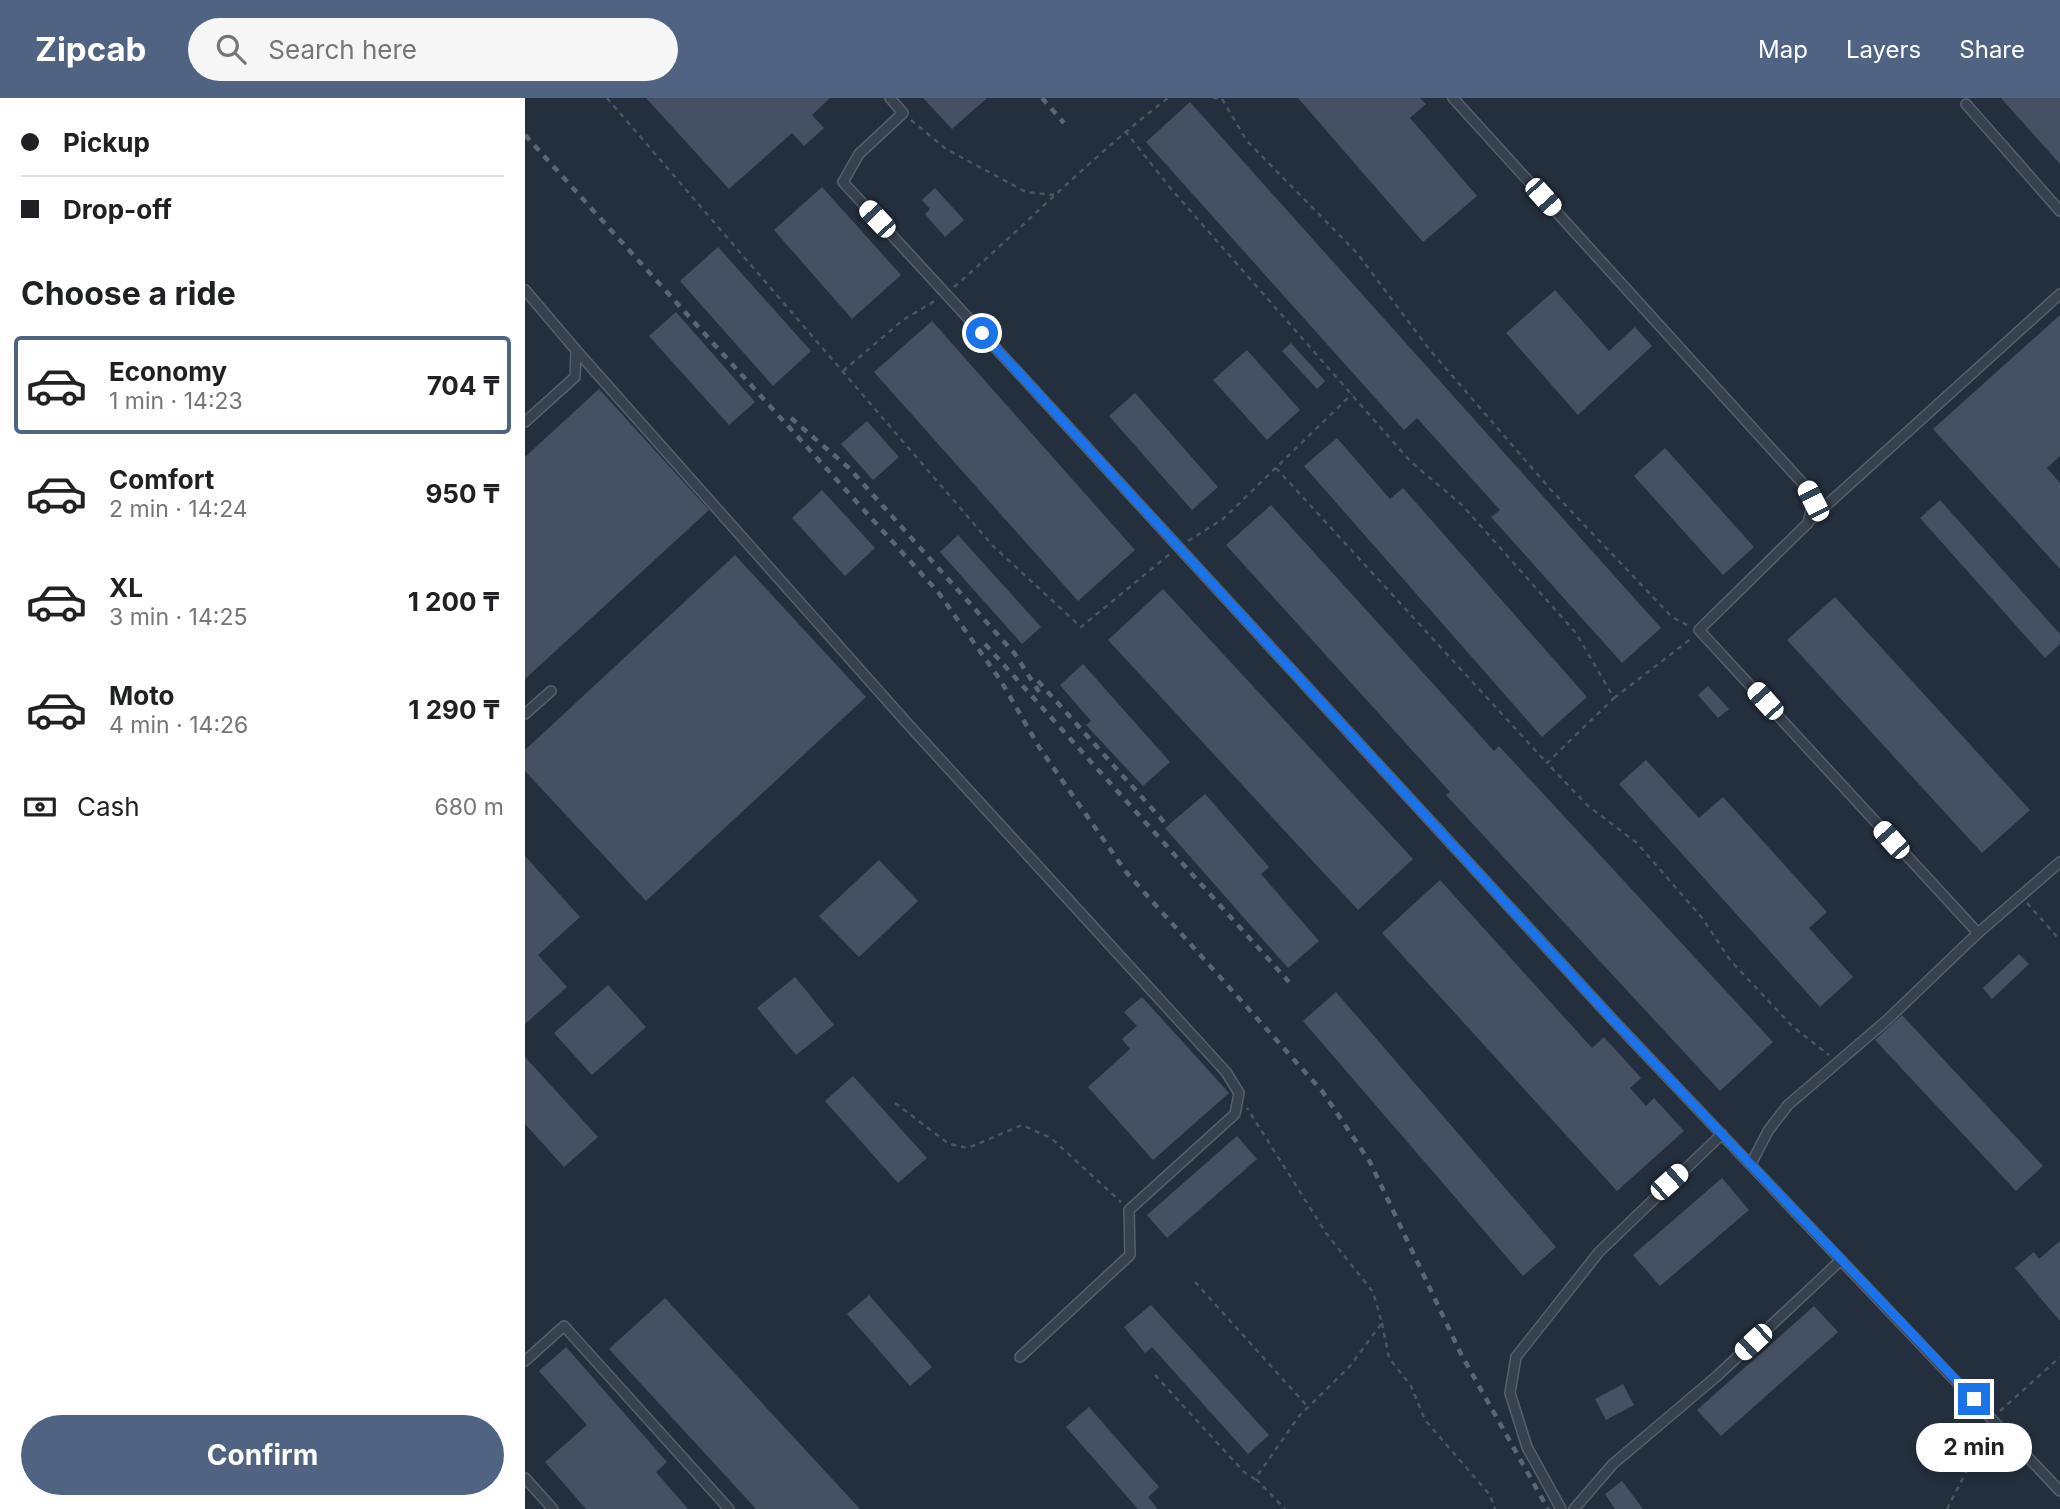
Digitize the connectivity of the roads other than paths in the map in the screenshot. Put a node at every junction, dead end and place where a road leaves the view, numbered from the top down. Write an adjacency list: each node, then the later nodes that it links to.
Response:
1 (890, 98): 14 (lane)
2 (1453, 98): 9 (lane)
3 (1966, 104): 4 (lane)
4 (2060, 211)
5 (525, 290): 7 (lane)
6 (2060, 294): 9 (lane)
7 (576, 350): 8 (lane); 17 (lane)
8 (525, 422)
9 (1808, 523): 13 (lane)
10 (551, 691): 11 (lane)
11 (525, 714)
12 (2060, 862): 13 (lane)
13 (1978, 933): 15 (lane)
14 (1721, 1134): 15 (lane); 23 (lane)
15 (1751, 1164): 16 (lane)
16 (1841, 1260): 20 (lane); 24 (lane)
17 (1020, 1357)
18 (525, 1361): 22 (lane)
19 (525, 1478): 21 (lane)
20 (2060, 1491)
21 (553, 1509)
22 (729, 1509)
23 (1561, 1509)
24 (1574, 1509)

